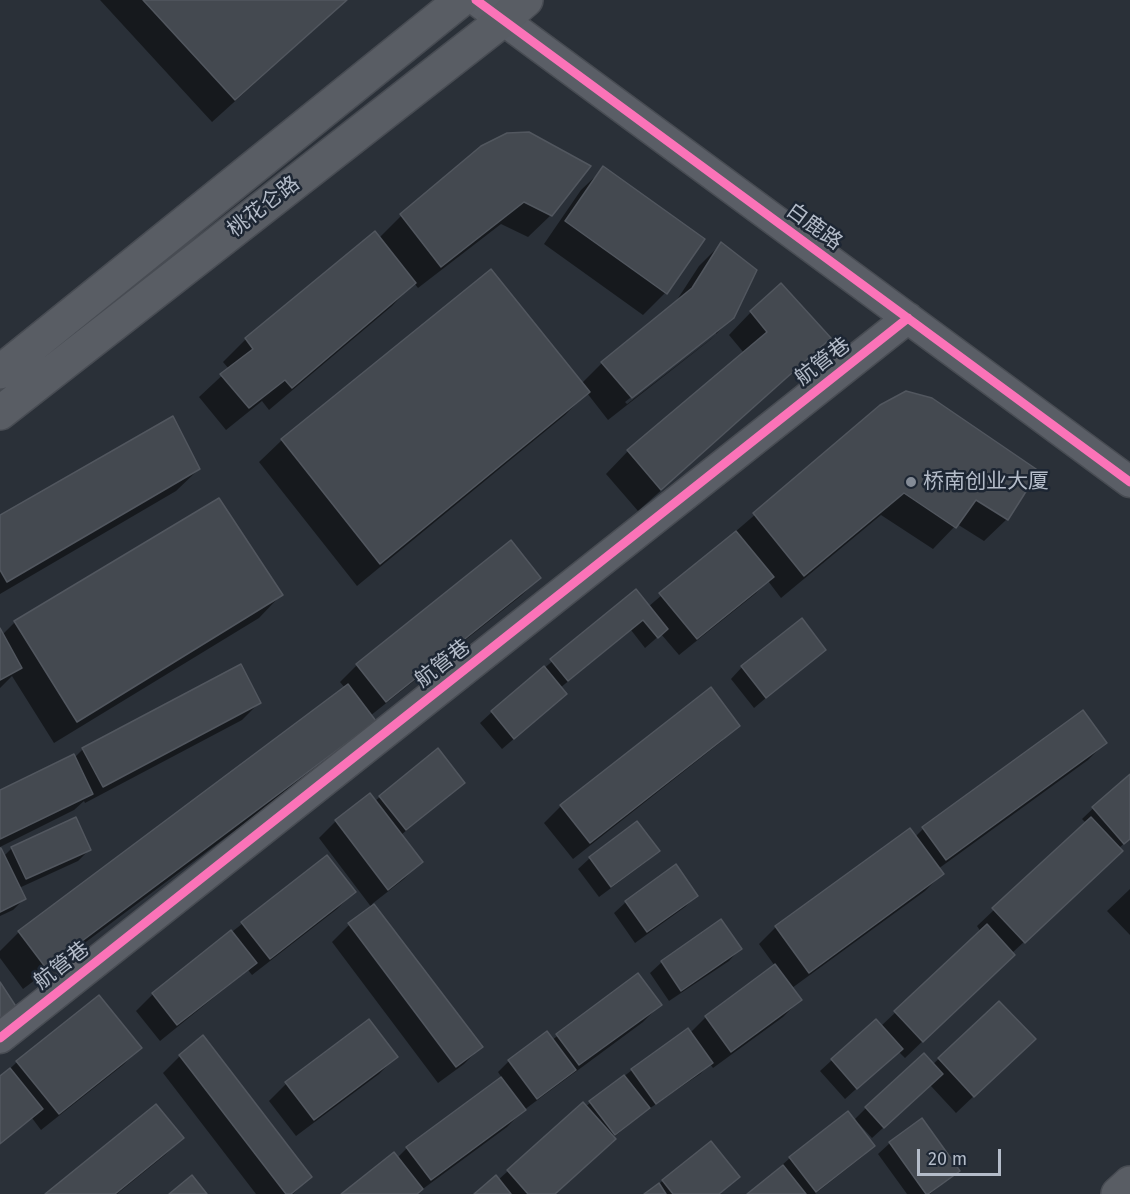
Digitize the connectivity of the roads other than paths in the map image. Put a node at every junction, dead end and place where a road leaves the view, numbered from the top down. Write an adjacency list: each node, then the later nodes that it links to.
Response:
1 (461, 0): 5 (main road, 桃花仑路)
2 (477, 0): 3 (street, 白鹿路)
3 (515, 10): 4 (street, 白鹿路); 6 (main road, 桃花仑路)
4 (908, 318): 7 (street, 白鹿路); 8 (street, 航管巷)
5 (0, 372)
6 (0, 413)
7 (1130, 482)
8 (0, 1038)
9 (1130, 1183): 10 (main road)
10 (1119, 1194)

